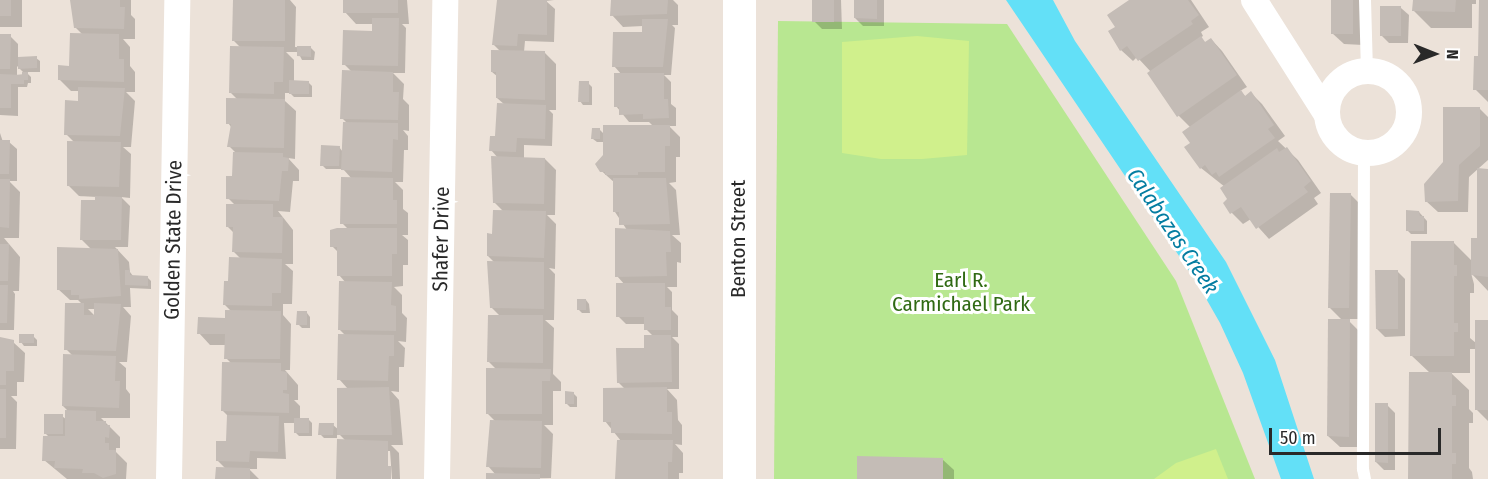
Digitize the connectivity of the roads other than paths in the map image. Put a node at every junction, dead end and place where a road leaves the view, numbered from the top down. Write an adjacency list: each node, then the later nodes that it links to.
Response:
1 (177, 0): 9 (street, Golden State Drive)
2 (445, 0): 10 (street, Shafer Drive)
3 (739, 0): 11 (main road, Benton Street)
4 (1254, 0): 7 (street)
5 (1365, 0): 6 (lane)
6 (1367, 71): 7 (street); 8 (street)
7 (1327, 115): 8 (street)
8 (1364, 153): 12 (lane)
9 (170, 479)
10 (437, 479)
11 (739, 479)
12 (1365, 479)

